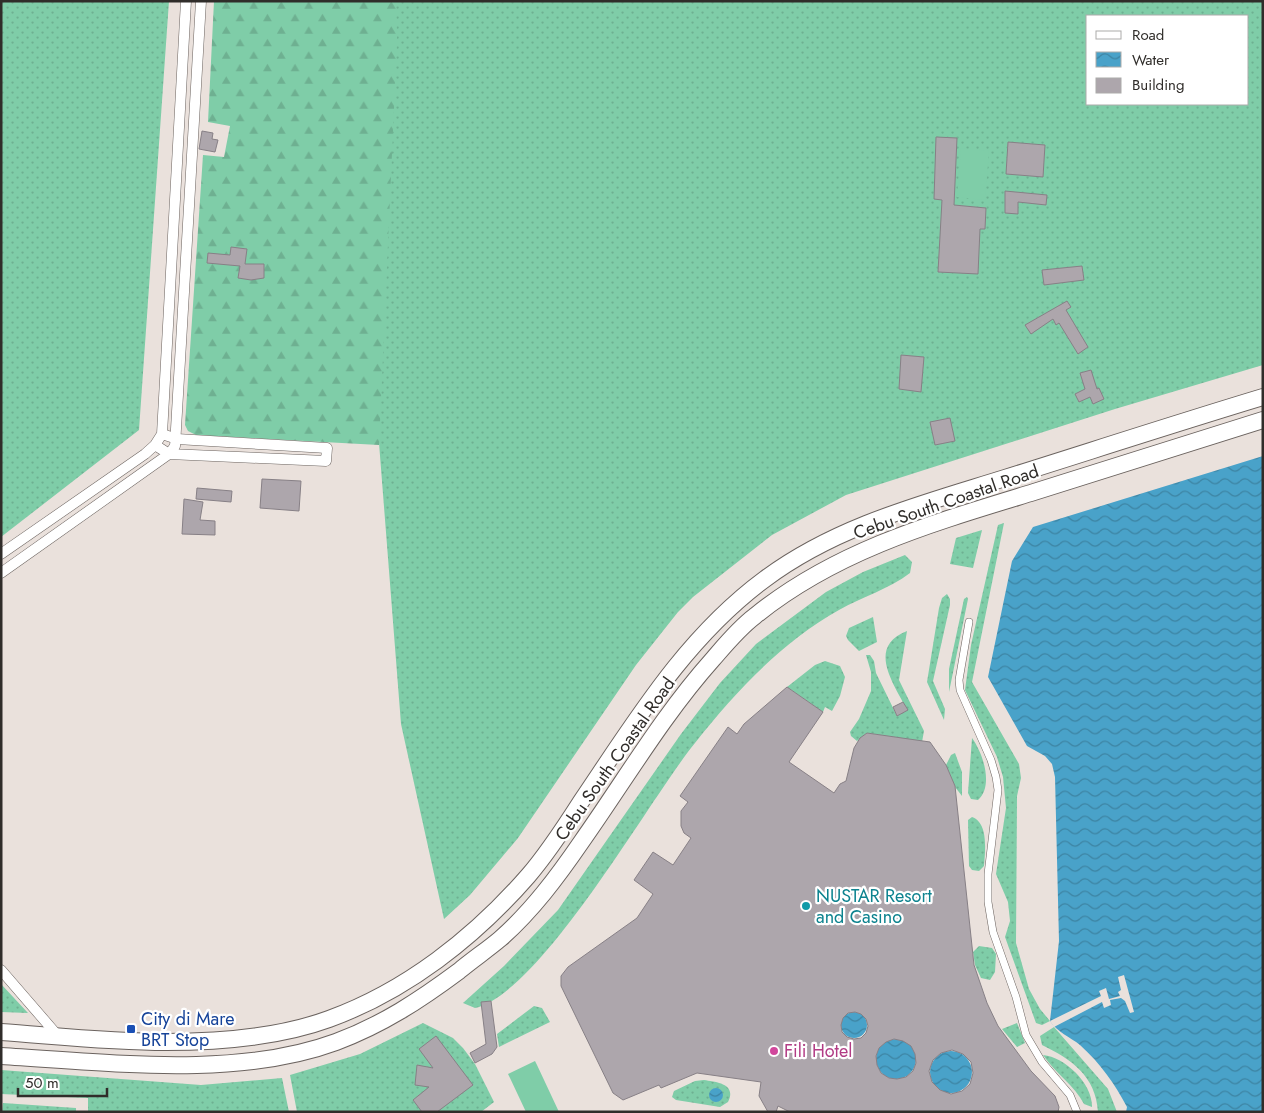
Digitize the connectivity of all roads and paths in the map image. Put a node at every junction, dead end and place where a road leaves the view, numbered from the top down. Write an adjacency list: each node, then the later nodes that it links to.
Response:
1 (186, 1): 5 (street)
2 (201, 1): 6 (street)
3 (1263, 397): 14 (highway, Cebu South Coastal Road)
4 (1263, 420): 15 (highway, Cebu South Coastal Road)
5 (162, 434): 6 (street); 7 (street)
6 (178, 439): 8 (street); 8 (street)
7 (156, 445): 8 (street); 9 (street)
8 (169, 454): 10 (street)
9 (1, 554)
10 (1, 573)
11 (969, 622): 16 (street)
12 (1, 970): 14 (street)
13 (1, 1032): 14 (highway, Cebu South Coastal Road)
14 (58, 1036)
15 (1, 1056)
16 (1077, 1112)

